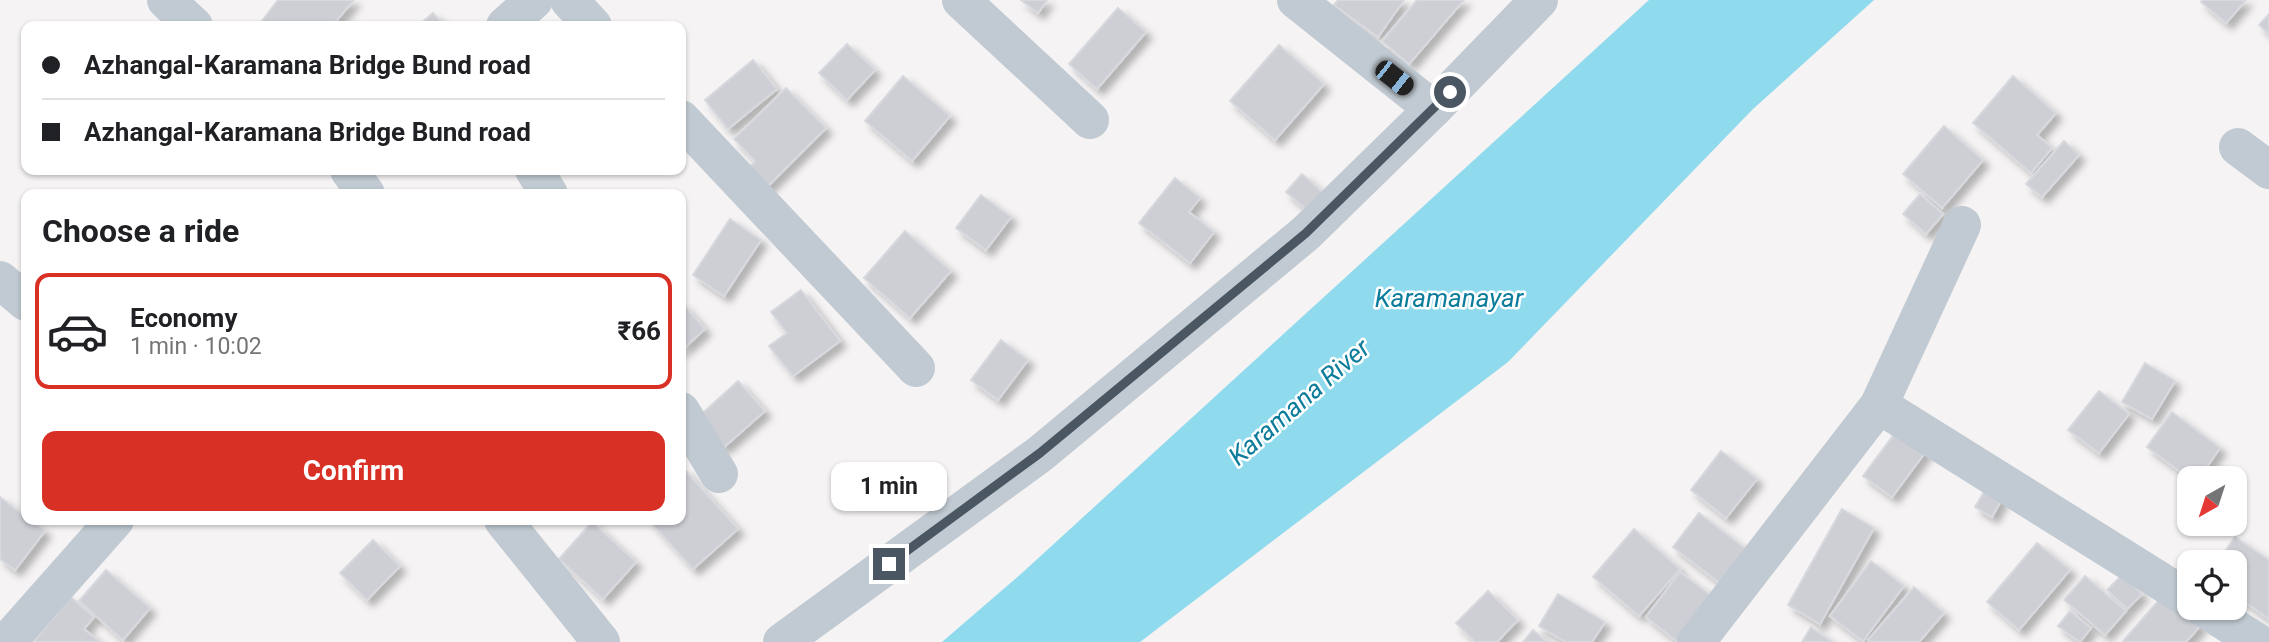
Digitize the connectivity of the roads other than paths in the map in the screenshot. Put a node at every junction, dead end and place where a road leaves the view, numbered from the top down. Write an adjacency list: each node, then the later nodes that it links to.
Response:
1 (166, 0): 7 (street)
2 (534, 0): 8 (street)
3 (569, 0): 9 (street)
4 (961, 0): 11 (street)
5 (1296, 0): 10 (street)
6 (1539, 0): 10 (street)
7 (189, 21)
8 (511, 21)
9 (588, 21)
10 (1433, 109): 28 (street)
11 (1090, 120)
12 (686, 124): 18 (street)
13 (2238, 147): 14 (street)
14 (2269, 170)
15 (1962, 225): 19 (street)
16 (0, 280): 17 (street)
17 (21, 298)
18 (916, 368)
19 (1879, 405): 24 (street); 29 (street)
20 (686, 419): 21 (street)
21 (719, 474)
22 (112, 525): 26 (street)
23 (507, 525): 27 (street)
24 (2177, 591)
25 (2222, 620): 30 (street)
26 (7, 642)
27 (601, 642)
28 (782, 642)
29 (1696, 642)
30 (2257, 642)

